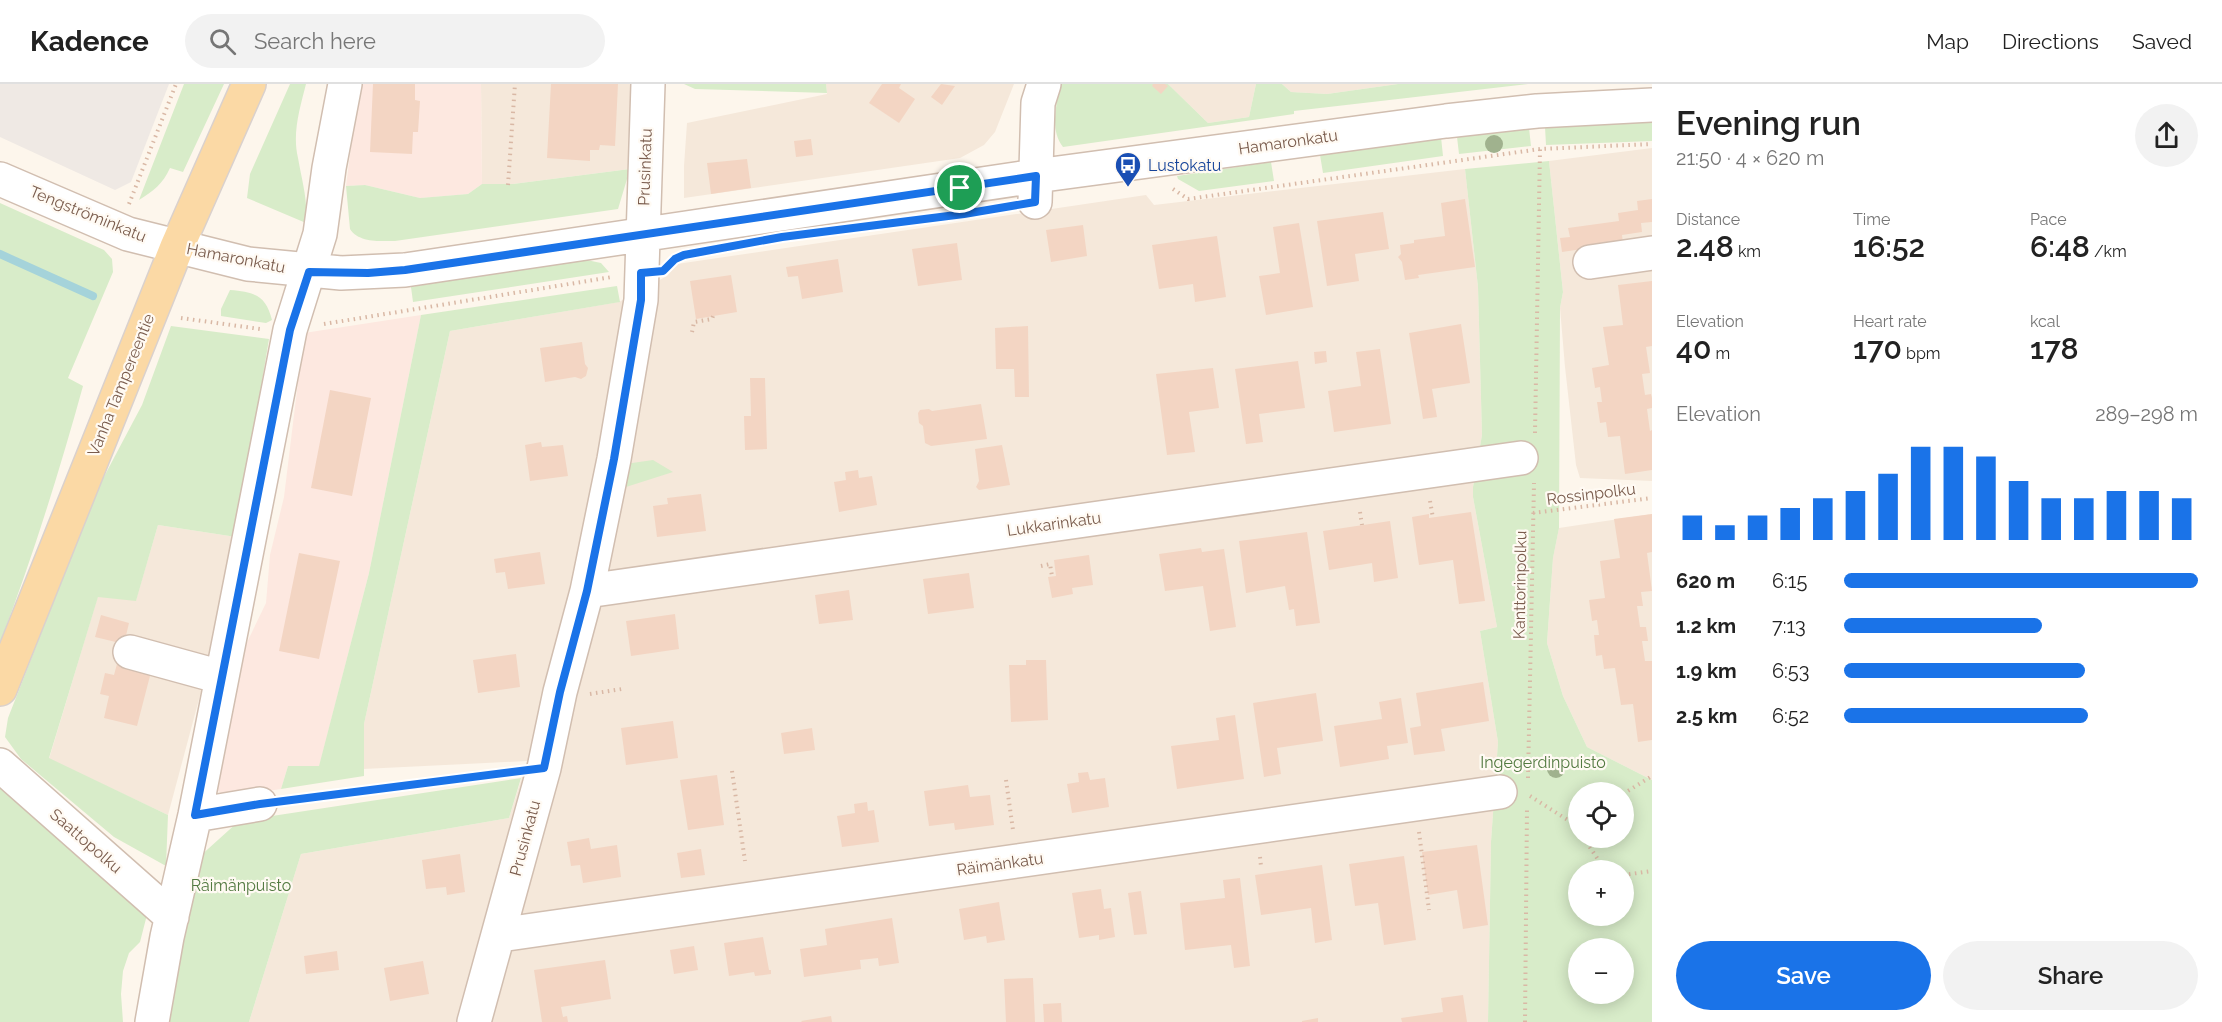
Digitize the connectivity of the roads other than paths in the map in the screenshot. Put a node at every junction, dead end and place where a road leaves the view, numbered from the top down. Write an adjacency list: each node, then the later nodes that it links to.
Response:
1 (249, 84): 9 (main road, Vanha Tampereentie)
2 (345, 84): 12 (street)
3 (648, 84): 8 (street, Prusinkatu)
4 (1044, 84): 7 (street)
5 (1652, 105): 7 (street, Hamaronkatu)
6 (0, 179): 9 (street, Tengströminkatu)
7 (1036, 189): 8 (street, Hamaronkatu)
8 (642, 235): 12 (street, Hamaronkatu); 14 (street, Prusinkatu)
9 (177, 247): 12 (street, Hamaronkatu); 17 (main road, Vanha Tampereentie)
10 (1652, 253): 11 (street)
11 (1590, 262)
12 (309, 272): 16 (street)
13 (1530, 460): 14 (street, Lukkarinkatu)
14 (587, 591): 23 (street, Prusinkatu)
15 (130, 652): 16 (street)
16 (221, 677): 21 (street)
17 (0, 689)
18 (0, 765): 22 (street, Saattopolku)
19 (1518, 790): 23 (street, Räimänkatu)
20 (260, 804): 21 (street)
21 (195, 815): 22 (street)
22 (172, 917): 24 (street)
23 (499, 935): 25 (street, Prusinkatu)
24 (152, 1022)
25 (474, 1022)

